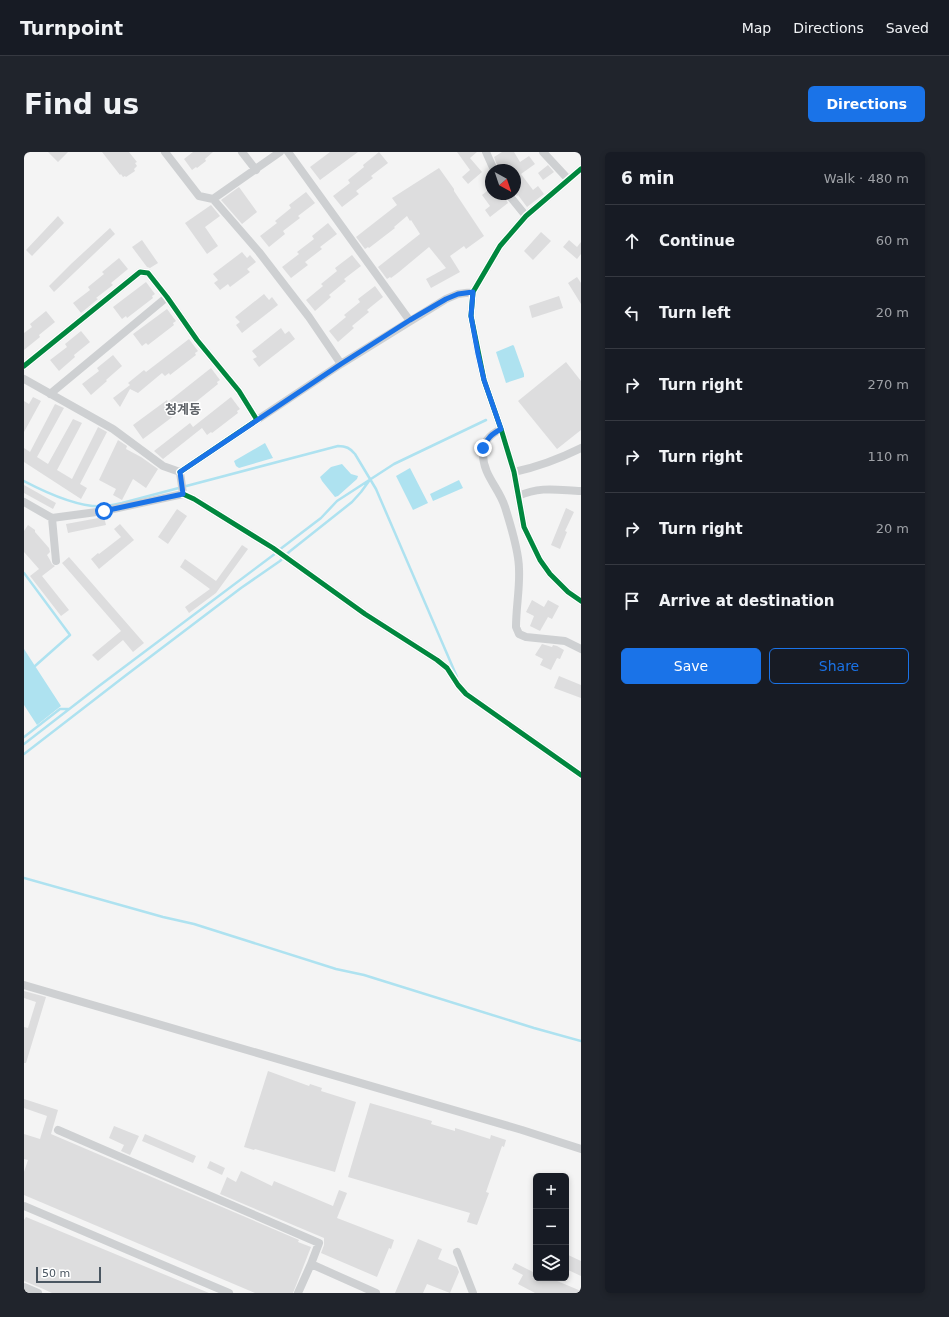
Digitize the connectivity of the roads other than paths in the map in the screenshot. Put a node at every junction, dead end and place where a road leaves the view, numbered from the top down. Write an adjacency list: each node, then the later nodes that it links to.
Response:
1 (165, 152): 11 (street)
2 (242, 152): 9 (street)
3 (280, 152): 9 (street)
4 (288, 152): 16 (street)
5 (486, 152): 7 (street)
6 (543, 152): 10 (street)
7 (491, 164)
8 (581, 169): 10 (street)
9 (256, 170): 11 (street)
10 (568, 179): 13 (street)
11 (213, 198): 17 (street)
12 (513, 200): 13 (street)
13 (526, 216): 14 (street)
14 (473, 292): 16 (street); 22 (street)
15 (167, 297): 18 (street); 20 (street); 21 (street)
16 (410, 320): 17 (street)
17 (341, 364): 21 (street)
18 (24, 366)
19 (24, 379): 20 (street)
20 (50, 394): 24 (street)
21 (257, 420): 24 (street)
22 (501, 429): 25 (street); 33 (street)
23 (581, 448): 25 (street)
24 (180, 472): 26 (street)
25 (514, 472): 28 (street)
26 (182, 489): 30 (street); 34 (street)
27 (581, 491): 28 (street)
28 (518, 496): 32 (street)
29 (24, 502): 30 (street)
30 (52, 518): 31 (street)
31 (56, 561)
32 (581, 600)
33 (581, 649)
34 (581, 775)
35 (24, 984): 37 (street)
36 (58, 1130): 40 (street)
37 (581, 1149)
38 (24, 1206): 43 (street)
39 (457, 1252): 46 (street)
40 (311, 1264): 44 (street); 45 (street)
41 (24, 1287): 42 (street)
42 (38, 1293)
43 (229, 1293)
44 (298, 1293)
45 (376, 1293)
46 (473, 1293)

